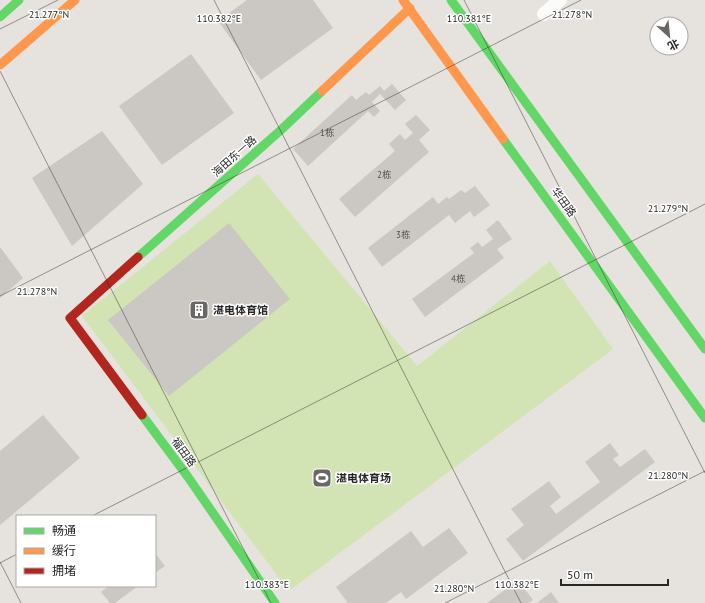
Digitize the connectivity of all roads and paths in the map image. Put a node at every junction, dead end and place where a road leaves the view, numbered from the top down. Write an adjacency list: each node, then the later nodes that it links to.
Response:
1 (19, 0): 8 (main road)
2 (75, 0): 9 (main road)
3 (403, 0): 6 (main road, 华田路)
4 (451, 0): 11 (main road)
5 (560, 0): 7 (street)
6 (410, 8): 10 (main road, 海田东一路); 12 (main road, 华田路)
7 (544, 14)
8 (0, 17)
9 (0, 65)
10 (70, 318): 13 (main road, 福田路)
11 (705, 349)
12 (705, 418)
13 (275, 603)

